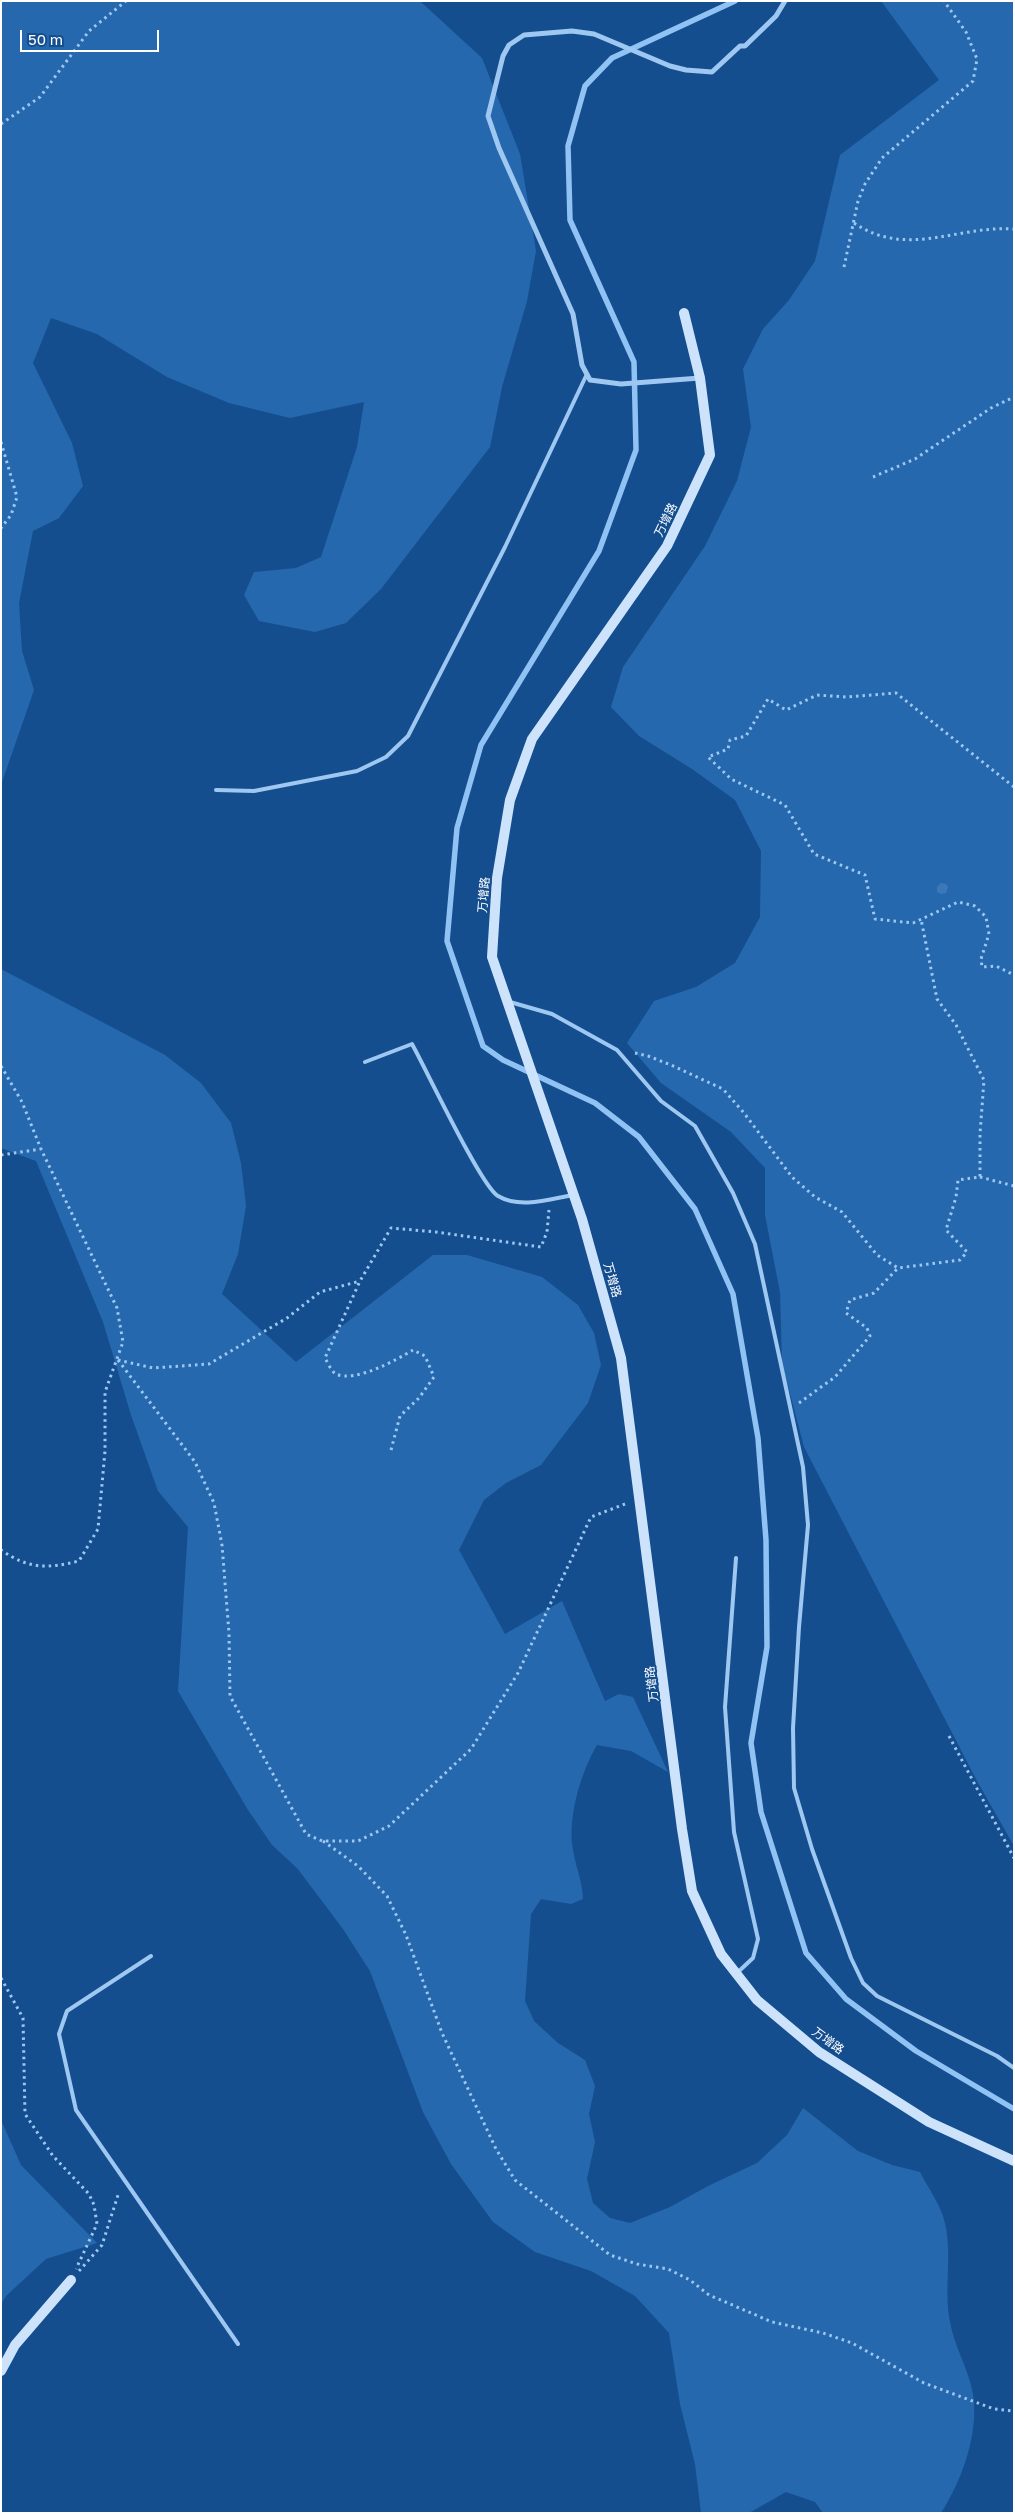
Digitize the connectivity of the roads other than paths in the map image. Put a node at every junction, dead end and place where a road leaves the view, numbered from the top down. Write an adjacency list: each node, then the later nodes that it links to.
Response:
1 (786, 1): 3 (street)
2 (684, 313): 4 (street, 万增路)
3 (586, 376): 4 (street); 5 (lane)
4 (700, 378): 6 (street, 万增路)
5 (216, 790)
6 (508, 1001): 8 (street, 万增路); 12 (lane)
7 (365, 1062): 8 (lane)
8 (573, 1195): 11 (street, 万增路)
9 (736, 1558): 11 (lane)
10 (151, 1956): 15 (lane)
11 (736, 1973): 13 (street, 万增路)
12 (1014, 2068)
13 (1014, 2161)
14 (71, 2280): 16 (street)
15 (238, 2344)
16 (1, 2371)

